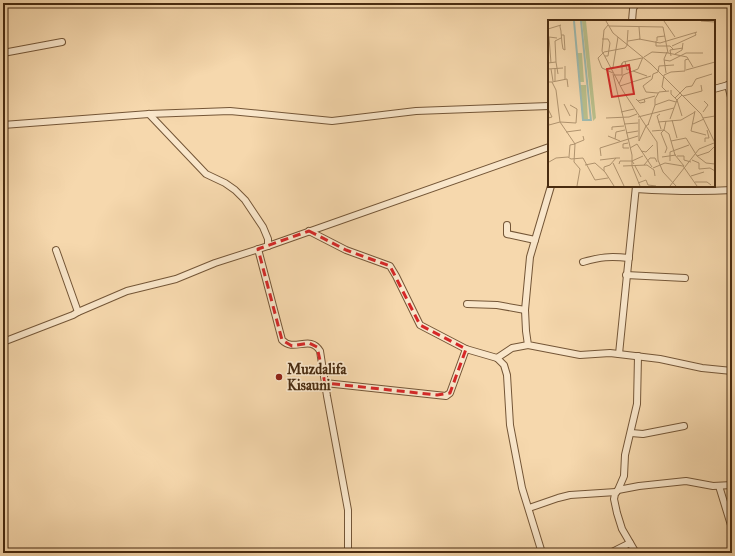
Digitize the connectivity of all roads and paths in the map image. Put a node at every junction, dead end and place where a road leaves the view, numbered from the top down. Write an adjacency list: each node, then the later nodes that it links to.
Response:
1 (636, 3): 2 (street)
2 (632, 20)
3 (62, 42): 4 (street)
4 (3, 53)
5 (730, 84): 6 (street); 7 (street)
6 (715, 89)
7 (732, 101)
8 (548, 106): 9 (street)
9 (149, 114): 10 (street); 18 (street)
10 (3, 125)
11 (548, 147): 16 (street)
12 (551, 187): 17 (street)
13 (636, 187): 14 (street); 21 (street)
14 (732, 190)
15 (506, 225): 17 (street)
16 (309, 231): 18 (street); 30 (street)
17 (535, 240): 26 (street)
18 (268, 246): 19 (street)
19 (258, 249): 27 (street); 35 (street)
20 (56, 250): 27 (street)
21 (629, 258): 22 (street); 23 (street)
22 (582, 262)
23 (626, 275): 24 (street); 31 (street)
24 (685, 278)
25 (467, 304): 26 (street)
26 (525, 310): 29 (street)
27 (78, 312): 28 (street)
28 (3, 342)
29 (528, 345): 31 (street); 33 (street)
30 (466, 349): 33 (street); 35 (street)
31 (619, 354): 32 (street)
32 (638, 356): 34 (street); 37 (street)
33 (497, 358): 41 (street)
34 (732, 371)
35 (325, 383): 44 (street)
36 (684, 426): 37 (street)
37 (631, 433): 40 (street)
38 (732, 485): 39 (street)
39 (719, 486): 40 (street); 42 (street)
40 (617, 491): 41 (street); 43 (street)
41 (530, 508): 45 (street)
42 (731, 525)
43 (630, 543): 46 (street); 47 (street)
44 (348, 553)
45 (542, 553)
46 (610, 553)
47 (636, 553)

